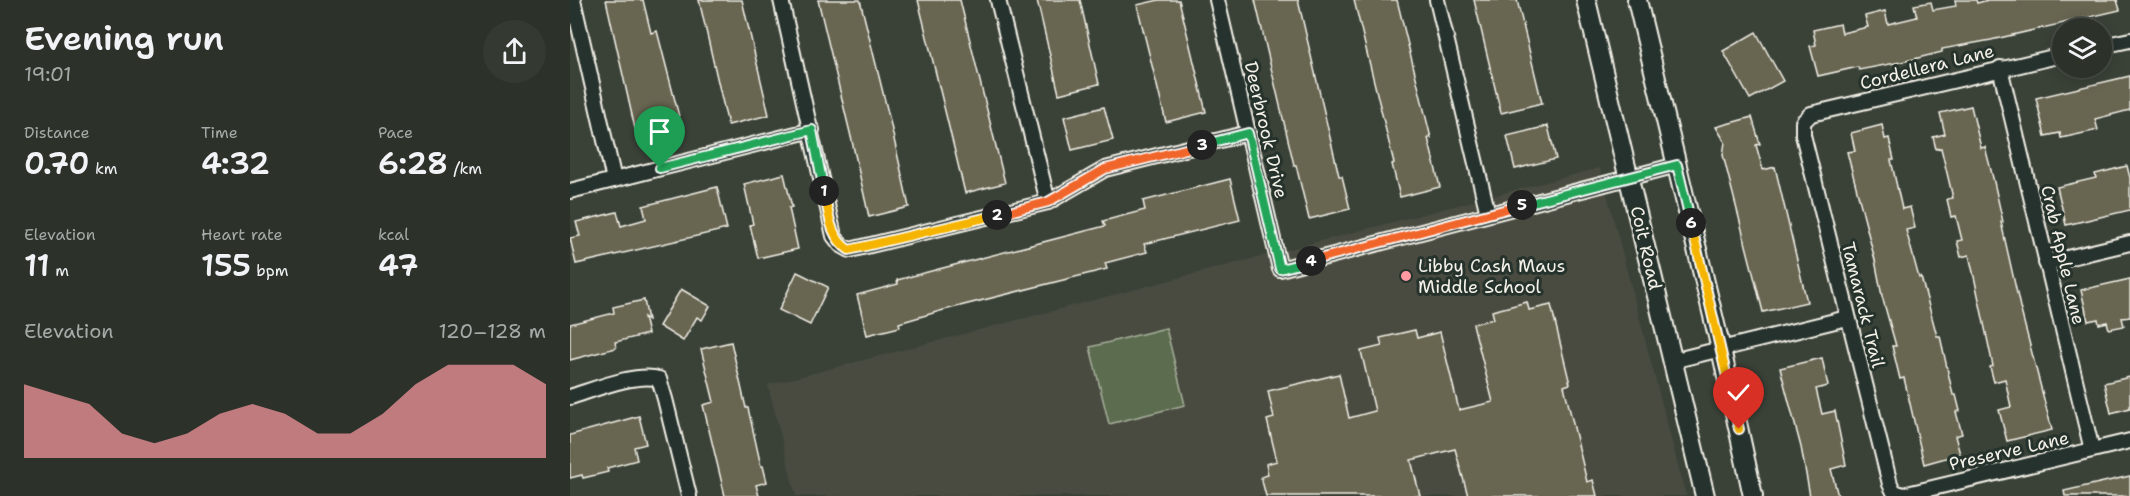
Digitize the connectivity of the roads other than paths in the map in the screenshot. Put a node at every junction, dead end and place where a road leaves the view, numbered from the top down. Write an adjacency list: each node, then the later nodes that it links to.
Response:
1 (573, 0): 17 (street)
2 (781, 0): 13 (street)
3 (998, 0): 19 (street)
4 (1217, 0): 14 (street, Deerbrook Drive)
5 (1437, 0): 20 (street)
6 (1586, 0): 16 (main road, Coit Road)
7 (1637, 0): 15 (main road)
8 (2130, 40): 9 (street)
9 (2112, 44)
10 (2052, 57): 11 (street, Cordellera Lane)
11 (2000, 68): 12 (street, Cordellera Lane); 22 (street, Crab Apple Lane)
12 (1803, 122): 23 (street, Tamarack Trail)
13 (812, 130): 17 (street); 19 (street)
14 (1248, 133): 19 (street); 20 (street, Deerbrook Drive)
15 (1677, 165): 16 (street); 24 (main road)
16 (1629, 177): 20 (street); 25 (main road, Coit Road)
17 (614, 180): 18 (street)
18 (570, 191)
19 (1048, 202)
20 (1488, 214)
21 (2130, 243): 22 (street)
22 (2046, 263): 28 (street, Crab Apple Lane)
23 (1847, 318): 24 (street); 29 (street, Tamarack Trail)
24 (1721, 349): 25 (street); 32 (main road)
25 (1672, 361): 31 (main road, Coit Road)
26 (570, 397): 30 (street)
27 (2130, 441): 28 (street, Preserve Lane)
28 (2092, 450): 29 (street, Preserve Lane)
29 (1896, 494)
30 (689, 496)
31 (1705, 496)
32 (1753, 496)

